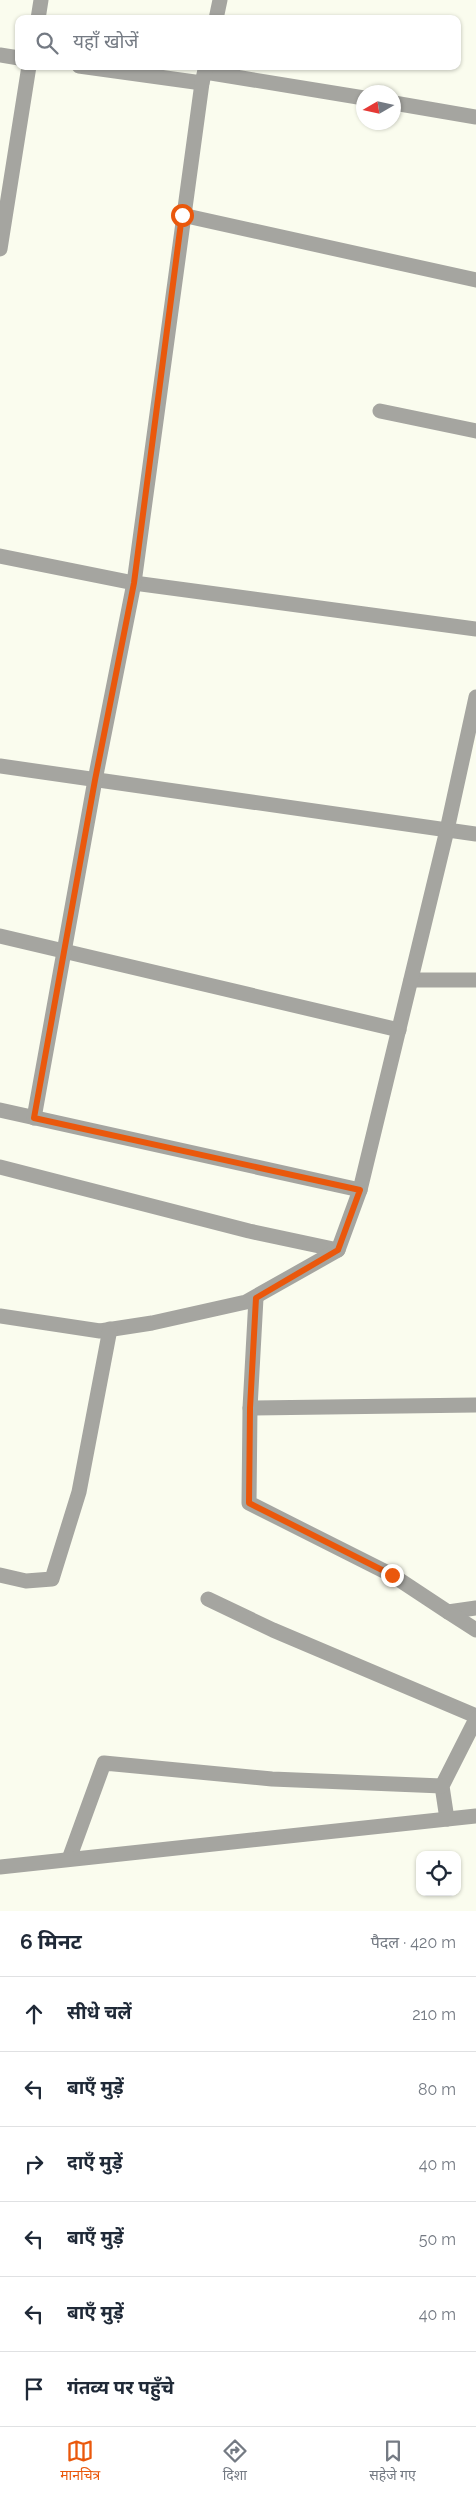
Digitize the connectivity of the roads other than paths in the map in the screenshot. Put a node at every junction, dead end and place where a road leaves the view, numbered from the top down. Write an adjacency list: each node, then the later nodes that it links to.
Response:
1 (41, 0): 3 (street)
2 (220, 0): 4 (street)
3 (39, 15)
4 (217, 15)
5 (0, 55): 6 (street)
6 (15, 57)
7 (28, 70): 14 (street)
8 (142, 70): 9 (street)
9 (204, 74): 10 (street); 13 (street)
10 (356, 97)
11 (401, 105): 12 (street)
12 (476, 117)
13 (182, 215): 15 (street); 19 (street)
14 (0, 249)
15 (476, 280)
16 (380, 411): 17 (street)
17 (476, 431)
18 (0, 556): 19 (street)
19 (134, 583): 20 (street); 23 (street)
20 (476, 629)
21 (476, 697): 24 (street)
22 (0, 766): 23 (street)
23 (95, 780): 24 (street); 27 (street)
24 (447, 830): 25 (street); 28 (street)
25 (476, 834)
26 (0, 936): 27 (street)
27 (64, 951): 30 (street); 32 (street)
28 (411, 980): 29 (street); 30 (street)
29 (476, 980)
30 (399, 1030): 34 (street)
31 (0, 1110): 32 (street)
32 (34, 1118): 34 (street)
33 (0, 1167): 35 (street)
34 (360, 1190): 35 (street)
35 (338, 1250): 36 (street)
36 (256, 1298): 38 (street); 40 (street)
37 (0, 1316): 38 (street)
38 (110, 1330): 41 (street)
39 (476, 1405): 40 (street)
40 (250, 1408): 44 (street)
41 (0, 1575)
42 (208, 1599): 46 (street)
43 (476, 1608): 44 (street)
44 (448, 1612): 45 (street)
45 (476, 1630)
46 (476, 1716)
47 (476, 1720): 48 (street)
48 (442, 1786): 50 (street); 51 (street)
49 (476, 1816): 50 (street)
50 (447, 1819): 51 (street)
51 (69, 1859): 52 (street)
52 (0, 1867)

